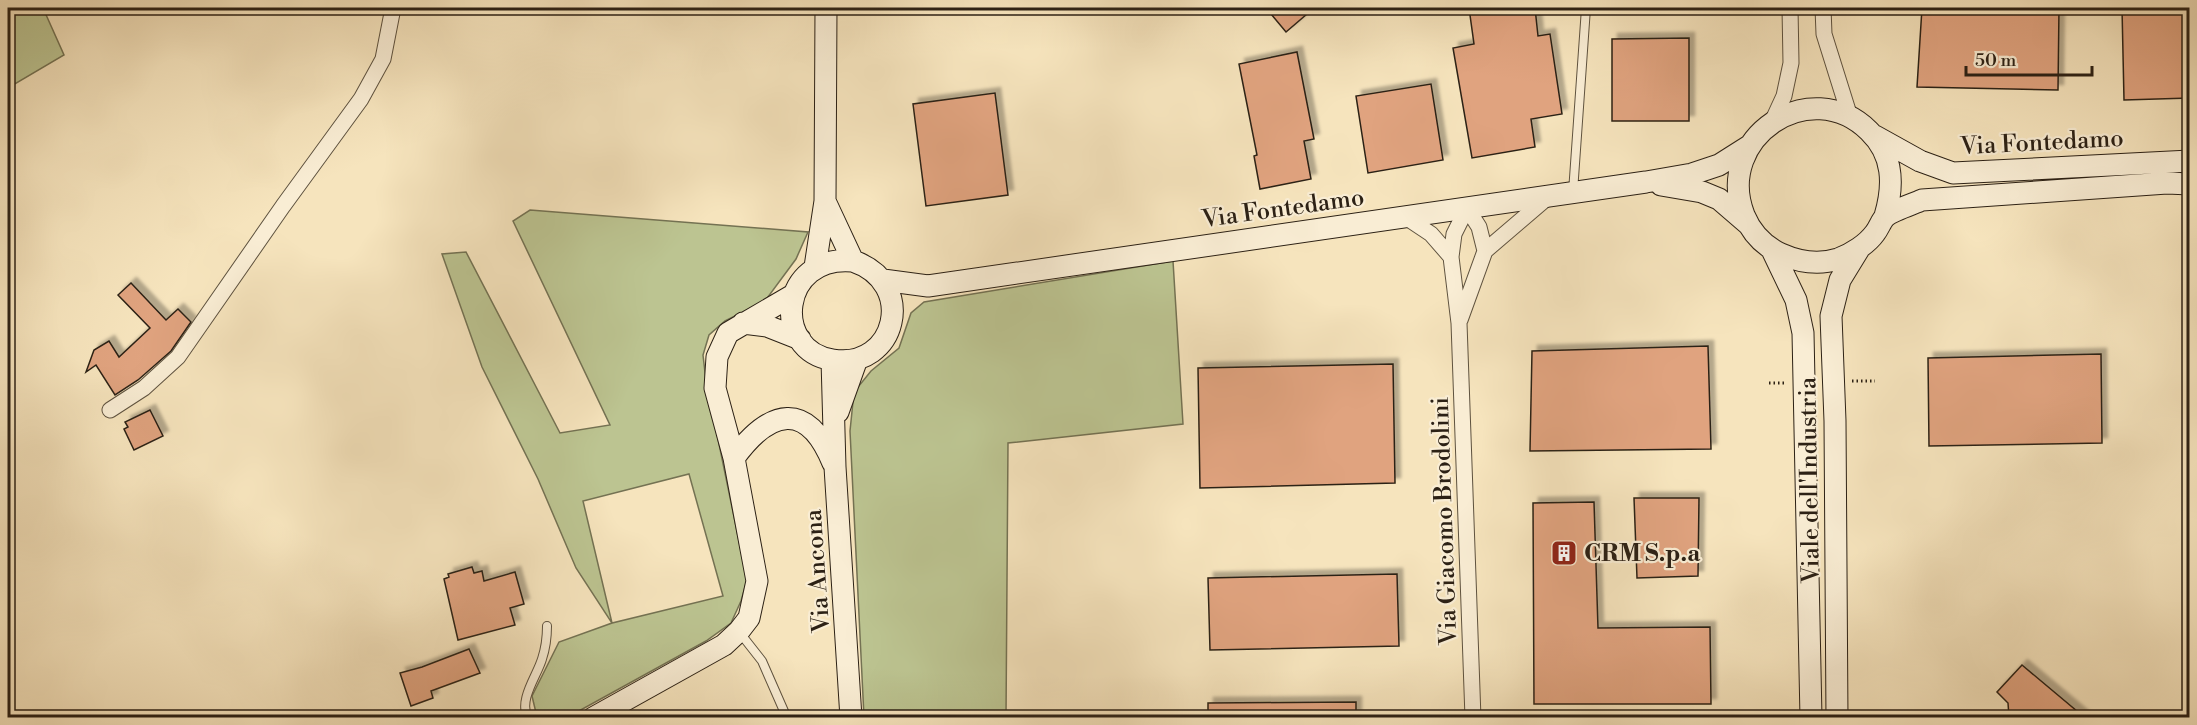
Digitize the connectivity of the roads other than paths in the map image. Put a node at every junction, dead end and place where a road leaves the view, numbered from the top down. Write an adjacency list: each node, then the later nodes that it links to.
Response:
1 (393, 8): 35 (street)
2 (826, 8): 15 (main road)
3 (1586, 8): 13 (lane)
4 (1790, 8): 7 (street)
5 (1823, 8): 6 (street)
6 (1850, 117): 7 (main road, Via Fontedamo); 8 (main road, Via Fontedamo)
7 (1772, 122): 9 (main road, Via Fontedamo)
8 (1871, 133): 10 (main road, Via Fontedamo); 18 (main road, Via Fontedamo)
9 (1749, 146): 11 (main road, Via Fontedamo); 19 (main road, Via Fontedamo)
10 (2190, 161)
11 (1646, 182): 13 (main road, Via Fontedamo); 19 (main road, Via Fontedamo)
12 (2190, 184): 18 (main road, Via Fontedamo)
13 (1573, 193): 14 (main road, Via Fontedamo)
14 (1548, 197): 16 (main road, Via Fontedamo); 22 (street, Via Giacomo Brodolini)
15 (825, 201): 24 (main road); 25 (main road)
16 (1467, 208): 17 (main road, Via Fontedamo); 22 (street); 23 (street, Via Giacomo Brodolini)
17 (1404, 216): 23 (street); 27 (main road, Via Fontedamo)
18 (1886, 216): 20 (main road, Via Fontedamo)
19 (1748, 224): 21 (main road, Via Fontedamo)
20 (1859, 249): 21 (main road, Via Fontedamo); 47 (main road, Viale dell'Industria)
21 (1773, 250): 46 (main road, Viale dell'Industria)
22 (1485, 251): 31 (street, Via Giacomo Brodolini)
23 (1451, 257): 31 (street, Via Giacomo Brodolini)
24 (853, 261): 25 (main road); 26 (main road)
25 (815, 267): 28 (main road)
26 (883, 280): 27 (main road, Via Fontedamo); 29 (main road)
27 (928, 285): 29 (main road)
28 (793, 295): 30 (main road); 32 (main road)
29 (892, 314): 33 (main road)
30 (743, 323): 32 (main road); 37 (main road)
31 (1459, 323): 45 (street, Via Giacomo Brodolini)
32 (800, 339): 34 (main road)
33 (857, 359): 34 (main road); 36 (main road, Via Ancona)
34 (832, 360): 36 (main road, Via Ancona)
35 (110, 410)
36 (835, 422): 38 (main road, Via Ancona)
37 (734, 458): 38 (main road); 40 (main road)
38 (835, 467): 44 (main road, Via Ancona)
39 (547, 626): 41 (lane)
40 (739, 632): 42 (main road); 43 (lane)
41 (528, 717)
42 (593, 717)
43 (787, 717)
44 (851, 717)
45 (1473, 717)
46 (1811, 717)
47 (1838, 717)

